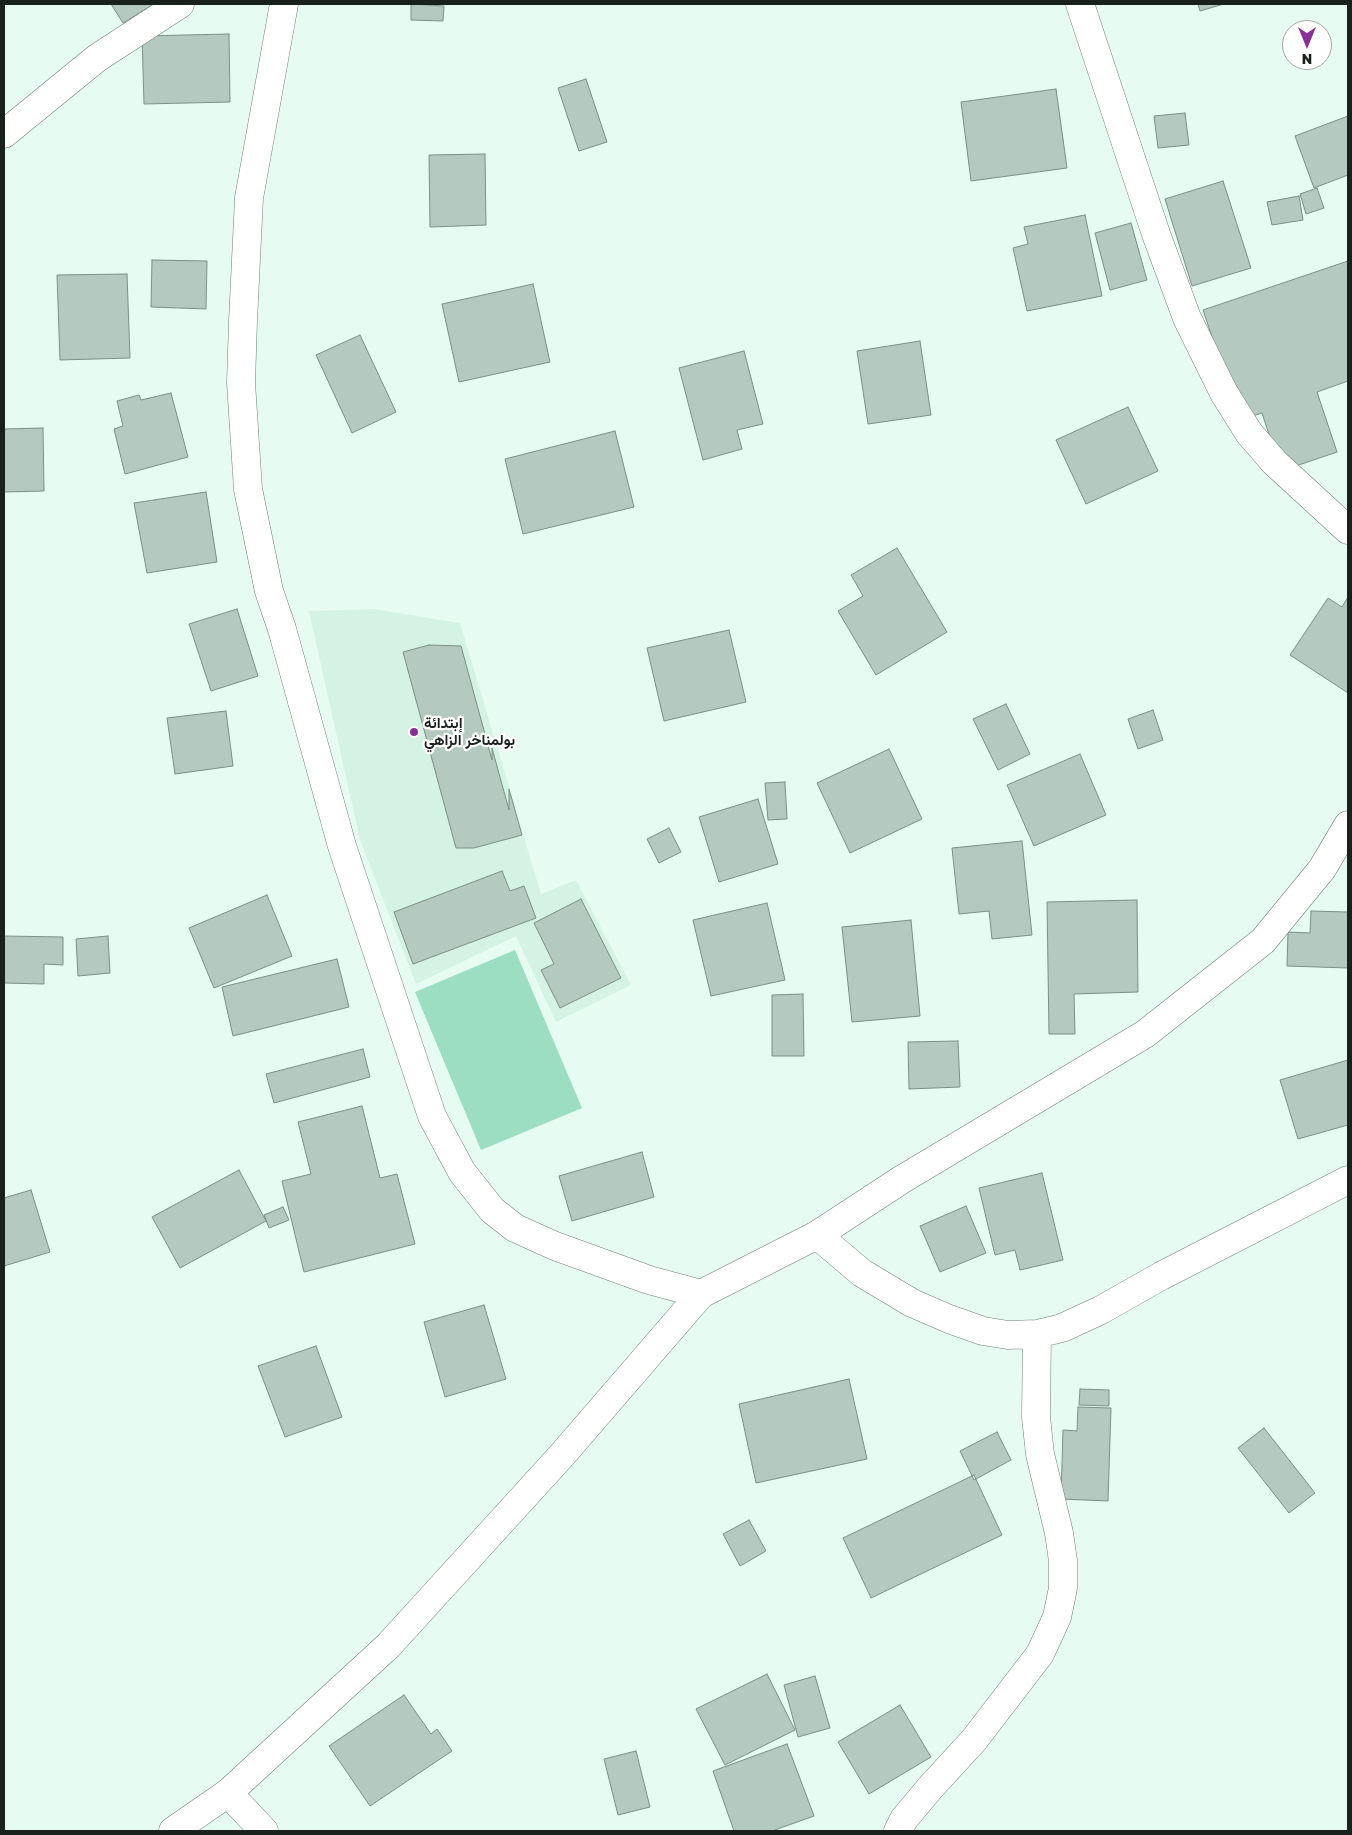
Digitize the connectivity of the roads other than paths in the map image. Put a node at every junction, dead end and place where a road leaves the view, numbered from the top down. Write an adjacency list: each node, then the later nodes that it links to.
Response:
1 (180, 4): 4 (street)
2 (284, 4): 9 (street)
3 (1080, 4): 5 (street)
4 (4, 134)
5 (1348, 530)
6 (1348, 825): 8 (street)
7 (1348, 1180): 10 (street)
8 (817, 1235): 9 (street); 10 (street)
9 (701, 1294): 11 (street)
10 (1037, 1334): 14 (street)
11 (228, 1793): 12 (street); 13 (street)
12 (173, 1831)
13 (264, 1831)
14 (898, 1831)

